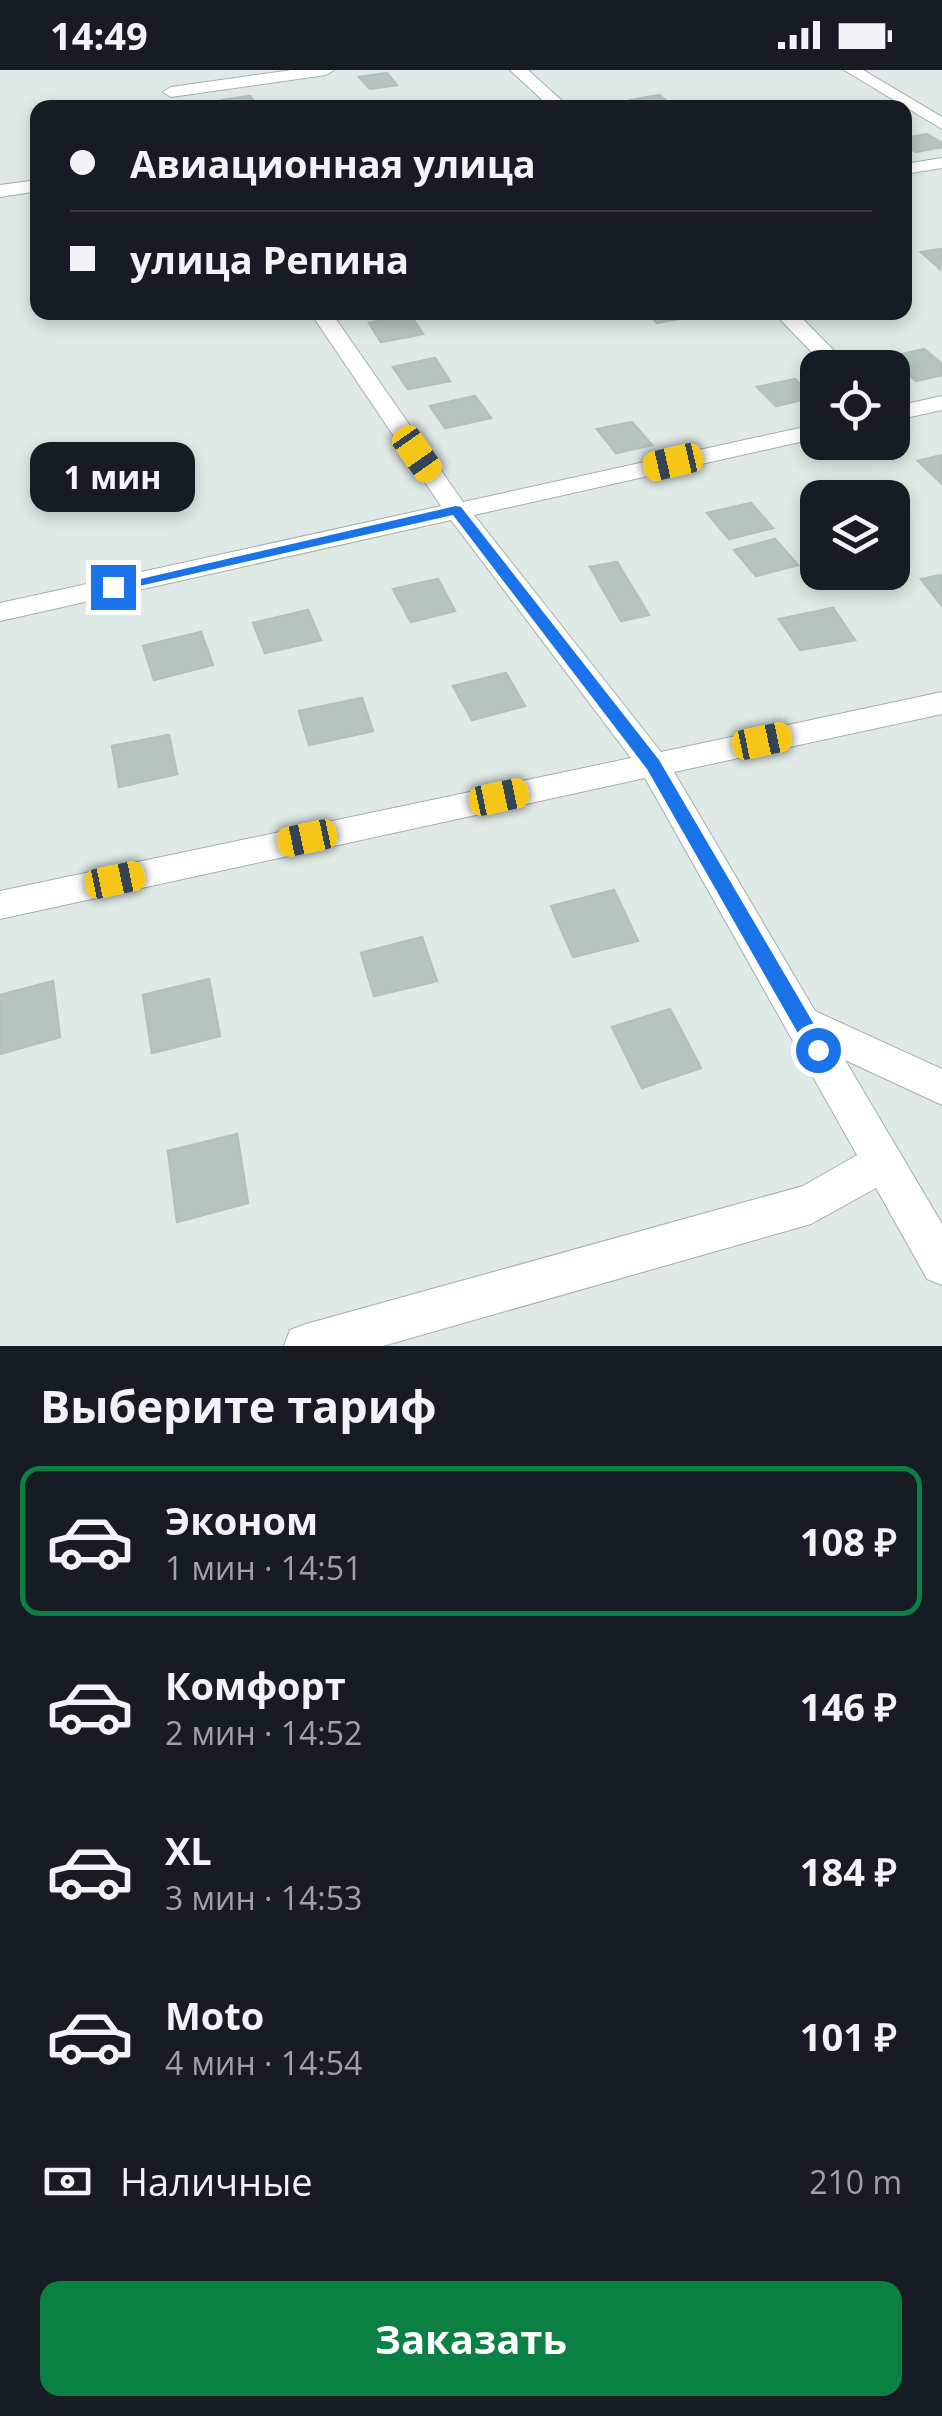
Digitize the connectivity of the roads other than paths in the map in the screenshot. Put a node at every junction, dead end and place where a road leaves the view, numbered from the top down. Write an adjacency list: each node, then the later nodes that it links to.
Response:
1 (326, 70): 4 (street)
2 (518, 70): 5 (street)
3 (852, 70): 6 (street)
4 (172, 94)
5 (553, 100)
6 (902, 100)
7 (912, 106): 8 (street)
8 (942, 124)
9 (942, 162): 10 (street)
10 (912, 168)
11 (30, 186): 12 (street)
12 (0, 191)
13 (325, 320): 19 (street)
14 (790, 320): 15 (street)
15 (821, 350)
16 (942, 403): 17 (street)
17 (910, 410)
18 (800, 435): 19 (street)
19 (456, 510): 20 (street); 22 (street)
20 (0, 612)
21 (942, 703): 22 (street)
22 (653, 764): 23 (street); 24 (street)
23 (0, 905)
24 (802, 1022): 25 (street); 26 (street)
25 (942, 1088)
26 (883, 1162): 27 (street); 28 (street)
27 (942, 1264)
28 (306, 1346)

